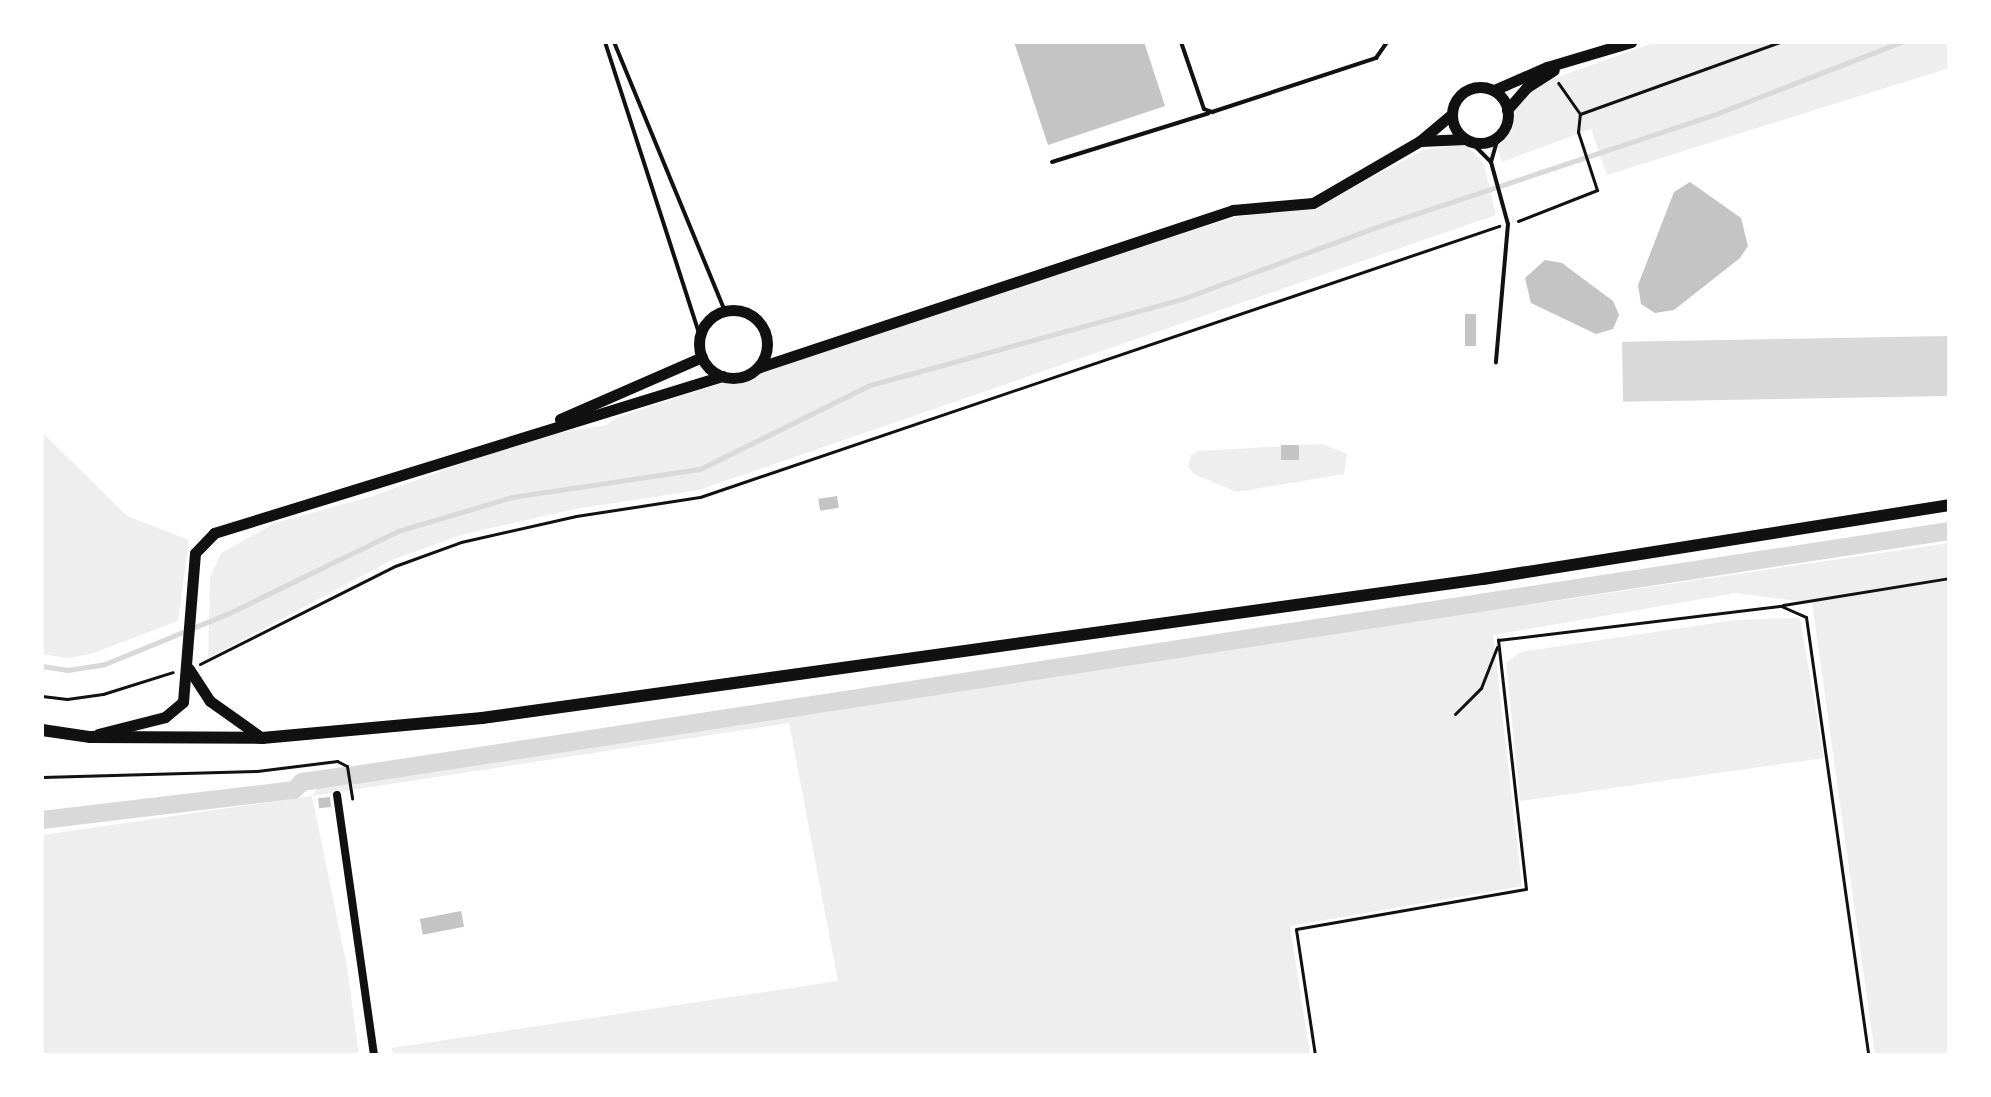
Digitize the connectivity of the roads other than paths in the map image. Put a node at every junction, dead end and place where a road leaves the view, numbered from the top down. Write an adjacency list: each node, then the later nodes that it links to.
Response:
1 (605, 42): 17 (lane)
2 (614, 42): 16 (lane)
3 (1181, 42): 9 (lane)
4 (1387, 42): 9 (lane)
5 (1631, 42): 6 (street)
6 (1565, 63): 7 (street); 8 (street)
7 (1494, 90): 8 (street); 10 (street)
8 (1507, 110): 11 (street)
9 (1212, 112): 14 (lane)
10 (1452, 114): 12 (street); 13 (street)
11 (1498, 137): 13 (street); 15 (lane)
12 (1420, 141): 13 (street); 19 (street)
13 (1468, 141): 15 (lane)
14 (1052, 162)
15 (1491, 162): 21 (lane)
16 (725, 311): 17 (street); 18 (street)
17 (700, 336): 20 (street)
18 (767, 344): 19 (street); 22 (street)
19 (789, 356): 22 (street)
20 (702, 357): 23 (street); 24 (street)
21 (1496, 362)
22 (757, 368): 23 (street)
23 (722, 376): 24 (street)
24 (511, 440): 26 (street)
25 (1949, 505): 29 (main road)
26 (188, 668): 28 (street); 29 (street)
27 (48, 731): 28 (main road)
28 (90, 737): 29 (main road)
29 (262, 738)
30 (337, 795): 31 (street)
31 (374, 1055)

